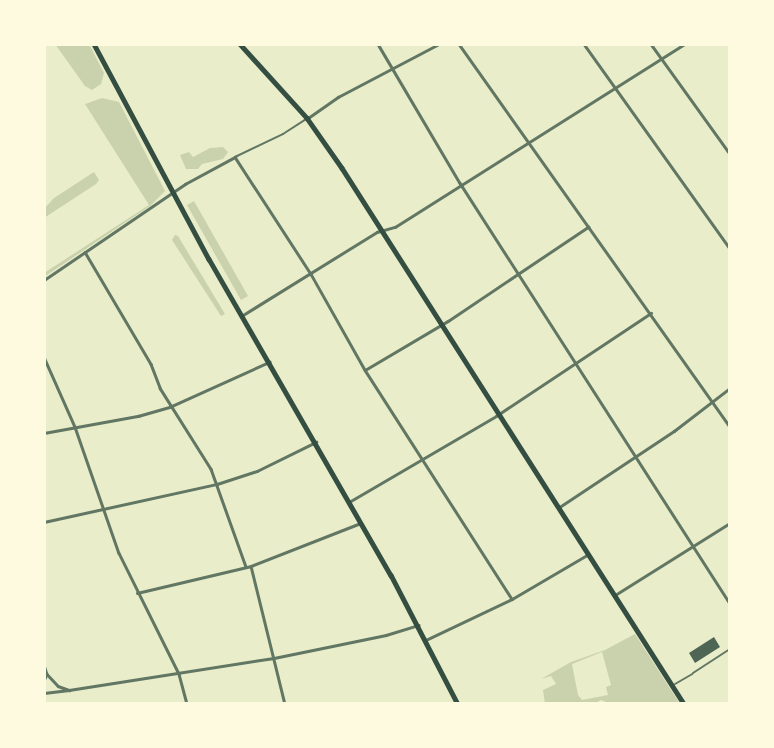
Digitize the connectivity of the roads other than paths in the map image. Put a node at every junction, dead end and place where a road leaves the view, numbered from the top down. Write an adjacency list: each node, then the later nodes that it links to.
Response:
1 (94, 44): 17 (highway)
2 (240, 44): 12 (highway)
3 (378, 44): 10 (street)
4 (439, 44): 10 (street)
5 (459, 44): 13 (street)
6 (584, 44): 11 (street)
7 (651, 44): 9 (street)
8 (684, 44): 9 (street)
9 (661, 58): 11 (street); 14 (street)
10 (393, 68): 12 (street); 16 (street)
11 (614, 89): 13 (street); 20 (street)
12 (307, 118): 15 (lane); 19 (highway)
13 (530, 144): 16 (street); 18 (street)
14 (730, 154)
15 (235, 157): 17 (street); 23 (street)
16 (460, 183): 19 (street); 22 (street)
17 (173, 193): 21 (street); 26 (highway)
18 (588, 228): 22 (street); 25 (street)
19 (382, 230): 23 (street); 27 (highway)
20 (730, 249)
21 (85, 252): 24 (street); 34 (street)
22 (519, 273): 27 (street); 30 (street)
23 (311, 274): 26 (street); 31 (street)
24 (44, 280)
25 (651, 313): 30 (street); 33 (street)
26 (242, 315): 29 (highway)
27 (444, 323): 31 (street); 35 (highway)
28 (44, 357): 36 (street)
29 (269, 362): 34 (street); 39 (highway)
30 (578, 362): 35 (street); 40 (street)
31 (365, 370): 41 (street)
32 (730, 388): 33 (street)
33 (713, 403): 37 (street); 40 (street)
34 (172, 406): 36 (street); 42 (street)
35 (501, 413): 41 (street); 44 (highway)
36 (75, 427): 38 (street); 45 (street)
37 (730, 427)
38 (44, 433)
39 (316, 442): 42 (street); 43 (highway)
40 (635, 456): 44 (street); 49 (street)
41 (422, 458): 43 (street); 55 (street)
42 (217, 484): 45 (street); 52 (street)
43 (349, 502): 47 (highway)
44 (561, 506): 50 (highway)
45 (104, 508): 46 (street); 53 (street)
46 (44, 522)
47 (360, 523): 51 (street); 57 (highway)
48 (730, 523): 49 (street)
49 (692, 547): 54 (street); 56 (street)
50 (589, 553): 54 (highway); 55 (street)
51 (251, 566): 52 (street); 60 (street)
52 (246, 567): 53 (street)
53 (137, 593): 63 (street)
54 (615, 595): 65 (highway)
55 (512, 599): 58 (street)
56 (730, 603)
57 (418, 625): 58 (highway); 60 (street)
58 (426, 640): 70 (highway)
59 (730, 649): 65 (lane)
60 (274, 658): 63 (street); 69 (street)
61 (44, 665): 62 (street)
62 (47, 674): 64 (street); 66 (street)
63 (179, 674): 66 (street); 68 (street)
64 (44, 681)
65 (672, 686): 71 (highway)
66 (69, 690): 67 (street)
67 (44, 694)
68 (187, 704)
69 (285, 704)
70 (458, 704)
71 (684, 704)

